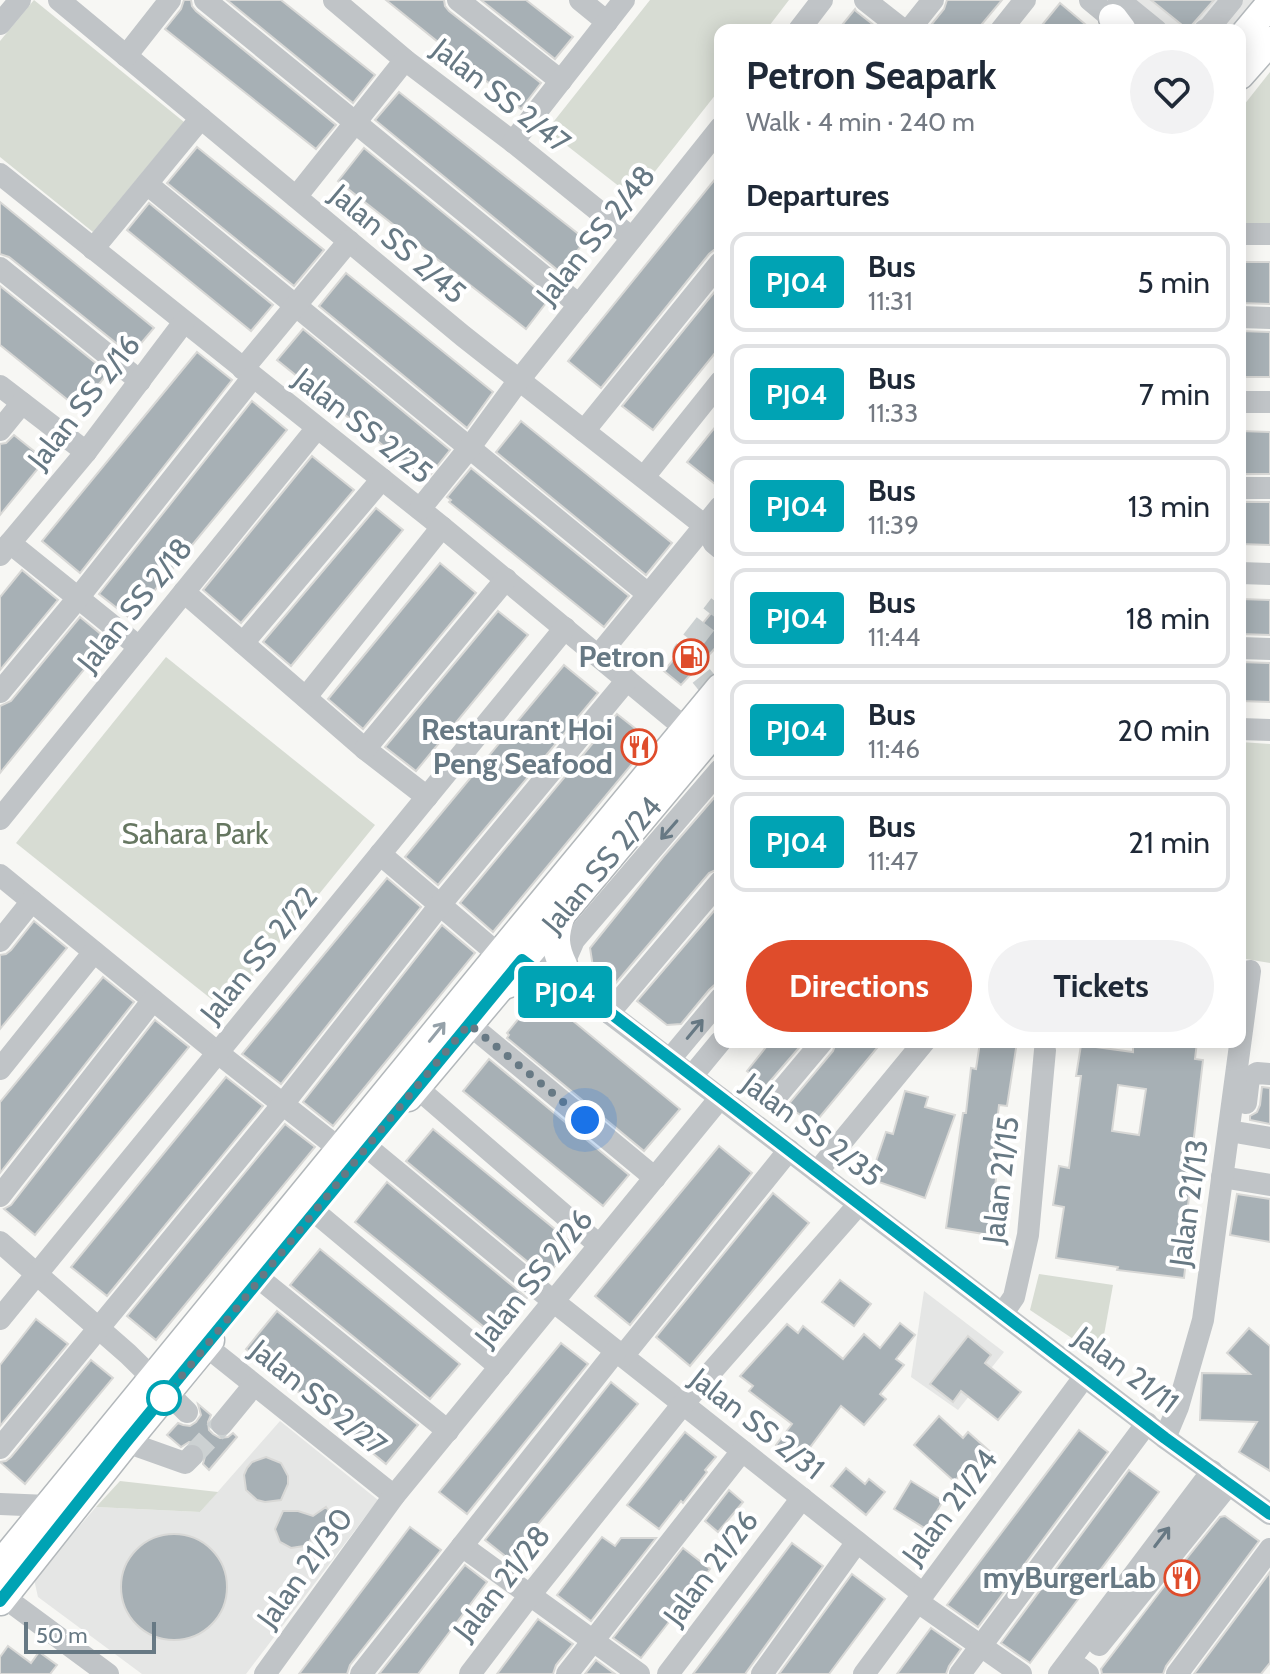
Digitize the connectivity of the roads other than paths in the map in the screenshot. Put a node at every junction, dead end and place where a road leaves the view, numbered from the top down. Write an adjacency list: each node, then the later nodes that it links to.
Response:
1 (20, 0): 18 (street)
2 (59, 0): 27 (street, Jalan SS 2/45)
3 (170, 0): 27 (street)
4 (205, 0): 32 (street)
5 (334, 0): 28 (street, Jalan SS 2/47)
6 (458, 0): 30 (street)
7 (580, 0): 17 (street)
8 (624, 0): 17 (street)
9 (822, 0): 19 (street)
10 (865, 0): 20 (street)
11 (933, 0): 21 (street)
12 (1025, 0): 22 (street)
13 (1090, 0): 16 (street)
14 (1232, 0): 24 (street)
15 (1270, 4): 25 (main road)
16 (1120, 16): 23 (street)
17 (607, 22): 30 (street)
18 (0, 24)
19 (804, 24)
20 (895, 24)
21 (914, 24)
22 (1006, 24)
23 (1141, 24)
24 (1212, 24)
25 (1246, 33)
26 (1270, 41): 29 (main road)
27 (126, 56): 31 (street, Jalan SS 2/45)
28 (405, 60): 32 (street); 33 (street, Jalan SS 2/47)
29 (1246, 68)
30 (561, 81): 33 (street)
31 (201, 118): 36 (street); 37 (street, Jalan SS 2/45)
32 (356, 123): 37 (street); 46 (street)
33 (513, 142): 40 (street, Jalan SS 2/47)
34 (714, 145): 40 (street, Jalan SS 2/48)
35 (0, 174): 42 (street, Jalan SS 2/25)
36 (147, 184): 42 (street); 45 (street)
37 (296, 197): 41 (street, Jalan SS 2/45)
38 (1246, 234): 39 (street)
39 (1270, 234)
40 (632, 238): 46 (street, Jalan SS 2/48)
41 (349, 241): 45 (street); 51 (street, Jalan SS 2/45)
42 (93, 249): 49 (street, Jalan SS 2/25)
43 (0, 268): 52 (street)
44 (714, 270): 60 (street)
45 (296, 305): 50 (street); 61 (street)
46 (579, 305): 51 (street, Jalan SS 2/48)
47 (1246, 317): 48 (street)
48 (1270, 318)
49 (184, 322): 50 (street, Jalan SS 2/25); 52 (street, Jalan SS 2/16)
50 (248, 373): 58 (street, Jalan SS 2/25); 76 (street)
51 (519, 380): 60 (street, Jalan SS 2/45); 61 (street, Jalan SS 2/48)
52 (140, 381): 62 (street, Jalan SS 2/16)
53 (0, 386): 57 (street)
54 (714, 390): 63 (street)
55 (1246, 402): 56 (street)
56 (1270, 402)
57 (22, 403): 59 (street); 62 (street)
58 (317, 428): 64 (street, Jalan SS 2/25); 74 (street, Jalan SS 2/18)
59 (0, 430)
60 (584, 431): 63 (street, Jalan SS 2/45)
61 (470, 447): 67 (street, Jalan SS 2/48); 75 (street)
62 (86, 452): 70 (street, Jalan SS 2/16)
63 (644, 477): 69 (street, Jalan SS 2/45)
64 (382, 479): 67 (street, Jalan SS 2/25); 78 (street)
65 (1246, 488): 66 (street)
66 (1270, 488)
67 (420, 509): 68 (street, Jalan SS 2/25)
68 (442, 527): 73 (street, Jalan SS 2/25); 86 (street)
69 (713, 527): 75 (street)
70 (5, 549): 76 (street)
71 (1246, 573): 72 (street)
72 (1270, 574)
73 (506, 579): 77 (street, Jalan SS 2/25); 91 (street)
74 (184, 592): 78 (street); 79 (street, Jalan SS 2/18)
75 (648, 594): 82 (street)
76 (78, 598): 79 (street); 84 (street)
77 (565, 628): 82 (street, Jalan SS 2/25); 93 (street, Jalan SS 2/22)
78 (243, 643): 86 (street)
79 (139, 647): 94 (street, Jalan SS 2/18)
80 (1246, 648): 81 (street)
81 (1270, 649)
82 (598, 656): 83 (street, Jalan SS 2/25)
83 (627, 680): 87 (street, Jalan SS 2/25); 99 (street)
84 (0, 692)
85 (714, 695): 87 (main road, Jalan SS 2/24)
86 (306, 697): 91 (street)
87 (686, 729): 102 (main road, Jalan SS 2/24)
88 (1246, 729): 89 (street)
89 (1270, 730)
90 (714, 732): 100 (main road, Jalan SS 2/24)
91 (365, 749): 93 (street)
92 (714, 779): 105 (street, one-way to 105)
93 (427, 797): 95 (street, Jalan SS 2/22)
94 (0, 819)
95 (380, 854): 99 (street, Jalan SS 2/35); 117 (street, Jalan SS 2/22)
96 (0, 875): 98 (street, Jalan SS 2/31)
97 (714, 889): 109 (street)
98 (32, 901): 101 (street); 103 (street, Jalan SS 2/31)
99 (440, 905): 102 (street, Jalan SS 2/35); 125 (street)
100 (561, 914): 102 (main road, Jalan SS 2/24); 105 (main road)
101 (0, 941)
102 (516, 948): 105 (street, Jalan SS 2/35); 106 (main road, Jalan SS 2/24); 128 (main road, Jalan SS 2/24, one-way to 102)
103 (94, 952): 107 (street, Jalan SS 2/31); 119 (street)
104 (1253, 972): 111 (street, Jalan 21/13)
105 (556, 973): 106 (main road); 109 (street, Jalan SS 2/35)
106 (498, 988): 110 (main road, Jalan SS 2/24)
107 (153, 1000): 117 (street, Jalan SS 2/31); 134 (street)
108 (714, 1006): 118 (street, one-way to 108)
109 (606, 1011): 118 (street, Jalan SS 2/35)
110 (469, 1024): 122 (main road, Jalan SS 2/24); 131 (street)
111 (1246, 1030)
112 (715, 1048): 121 (street)
113 (817, 1048): 124 (street)
114 (919, 1048): 130 (street)
115 (1244, 1048): 132 (street, Jalan 21/13)
116 (1045, 1050): 143 (street, Jalan 21/15)
117 (218, 1053): 125 (street, Jalan SS 2/31); 140 (street, Jalan SS 2/22)
118 (670, 1059): 121 (street, Jalan SS 2/35)
119 (0, 1069)
120 (1270, 1074): 126 (street)
121 (692, 1076): 123 (street, Jalan SS 2/35)
122 (416, 1087): 128 (main road, Jalan SS 2/24); 138 (street)
123 (720, 1098): 129 (street, Jalan SS 2/35); 131 (street, Jalan SS 2/26)
124 (775, 1098)
125 (283, 1104): 128 (street, Jalan SS 2/31); 145 (street)
126 (1241, 1133): 127 (street); 132 (street)
127 (1270, 1138)
128 (354, 1148): 136 (main road, Jalan SS 2/24); 142 (street, Jalan SS 2/31); 149 (main road, Jalan SS 2/24)
129 (789, 1150): 130 (street, Jalan SS 2/35); 148 (street)
130 (817, 1172): 135 (street, Jalan SS 2/35)
131 (655, 1178): 138 (street, Jalan SS 2/26)
132 (1228, 1178): 133 (street); 158 (street, Jalan 21/13)
133 (1270, 1185)
134 (0, 1196)
135 (859, 1204): 139 (street, Jalan SS 2/35); 154 (street, Jalan 21/28)
136 (315, 1212): 141 (main road, Jalan SS 2/24); 150 (street)
137 (0, 1242): 140 (street)
138 (599, 1245): 142 (street, Jalan SS 2/26)
139 (947, 1271): 143 (street, Jalan 21/11)
140 (37, 1273): 144 (street, Jalan SS 2/22); 145 (street)
141 (260, 1279): 146 (main road, Jalan SS 2/24); 157 (street)
142 (553, 1301): 148 (street, Jalan SS 2/31); 150 (street, Jalan SS 2/26)
143 (1003, 1313): 151 (street, Jalan 21/11)
144 (0, 1319)
145 (99, 1329): 147 (street); 160 (street)
146 (206, 1346): 152 (street, Jalan SS 2/27); 153 (main road, Jalan SS 2/24)
147 (128, 1354): 149 (street); 153 (street)
148 (619, 1354): 154 (street, Jalan SS 2/31); 170 (street)
149 (171, 1357): 153 (main road, Jalan SS 2/24)
150 (500, 1367): 157 (street, Jalan SS 2/26)
151 (1085, 1376): 155 (street, Jalan 21/11); 175 (street, Jalan 21/24)
152 (254, 1385): 156 (street); 164 (street, Jalan SS 2/27)
153 (169, 1395): 159 (main road, Jalan SS 2/24); 167 (main road, Jalan SS 2/24)
154 (683, 1404): 161 (street, Jalan SS 2/31); 173 (street, Jalan 21/28)
155 (1147, 1423): 158 (street, Jalan 21/11); 177 (street)
156 (222, 1424)
157 (448, 1431): 164 (street, Jalan SS 2/26)
158 (1165, 1438): 163 (street, Jalan 21/11)
159 (126, 1442): 162 (street); 174 (main road, Jalan SS 2/24)
160 (0, 1448)
161 (742, 1451): 165 (street, Jalan SS 2/31); 176 (street)
162 (192, 1456)
163 (1220, 1478): 168 (street, Jalan 21/11); 178 (street)
164 (394, 1496): 180 (street, Jalan 21/30)
165 (802, 1498): 169 (street, Jalan SS 2/31); 185 (street, Jalan 21/26)
166 (0, 1504): 167 (street)
167 (48, 1506): 172 (main road, Jalan SS 2/24)
168 (1270, 1514)
169 (857, 1542): 175 (street, Jalan SS 2/31); 186 (street)
170 (462, 1546): 173 (street); 181 (street)
171 (1270, 1549): 190 (street)
172 (0, 1565)
173 (530, 1595): 176 (street); 182 (street, Jalan 21/28)
174 (1, 1598): 179 (street)
175 (920, 1598): 177 (street, Jalan SS 2/31); 187 (street, Jalan 21/24)
176 (593, 1641): 183 (street); 184 (street)
177 (981, 1646): 188 (street); 189 (street, Jalan SS 2/31)
178 (1074, 1672)
179 (108, 1674)
180 (265, 1674)
181 (361, 1674)
182 (470, 1674)
183 (567, 1674)
184 (639, 1674)
185 (668, 1674)
186 (762, 1674)
187 (864, 1674)
188 (960, 1674)
189 (1021, 1674)
190 (1177, 1674)

